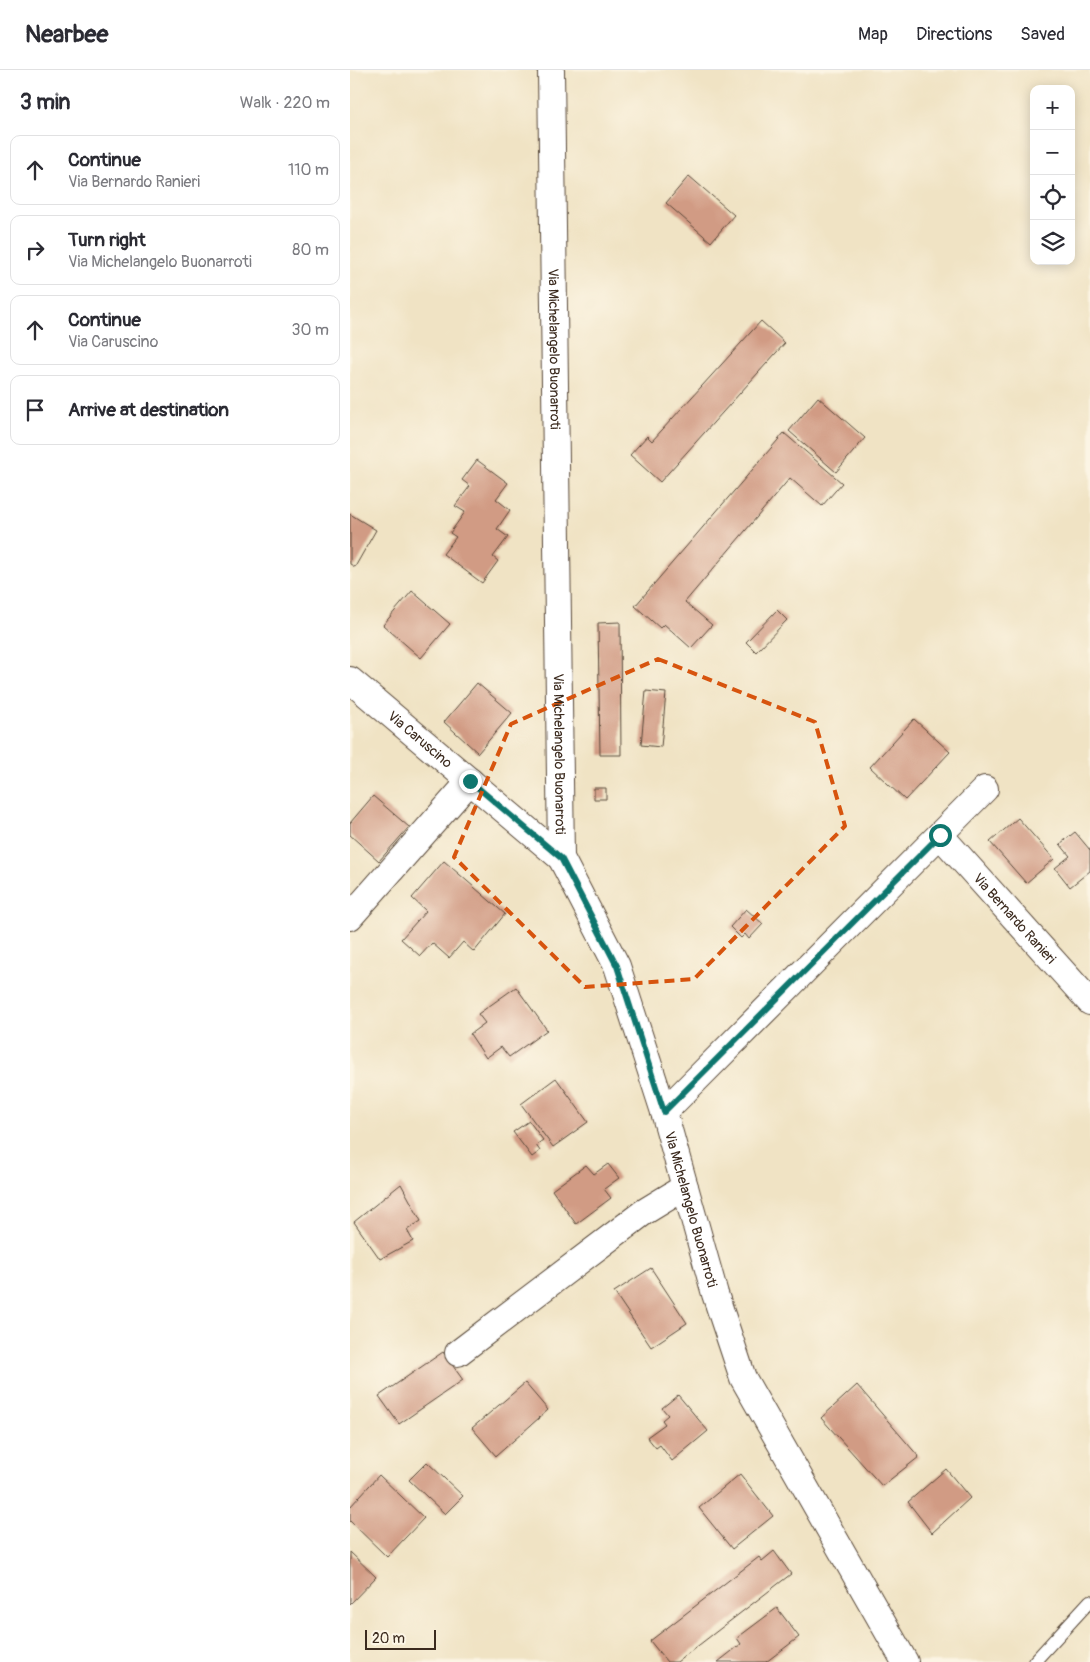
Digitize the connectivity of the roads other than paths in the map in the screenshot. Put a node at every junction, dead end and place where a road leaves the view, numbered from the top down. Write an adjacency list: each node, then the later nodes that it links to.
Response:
1 (551, 70): 6 (street, Via Michelangelo Buonarroti)
2 (350, 680): 3 (street, Via Caruscino)
3 (470, 781): 6 (street, Via Caruscino); 7 (street)
4 (985, 789): 5 (street)
5 (940, 835): 8 (street, Via Bernardo Ranieri); 9 (street)
6 (561, 858): 9 (street, Via Michelangelo Buonarroti)
7 (350, 917)
8 (1090, 1002)
9 (664, 1112): 10 (street, Via Michelangelo Buonarroti)
10 (685, 1187): 11 (street); 13 (street, Via Michelangelo Buonarroti)
11 (458, 1353)
12 (1090, 1601): 14 (lane)
13 (905, 1662)
14 (1034, 1662)

